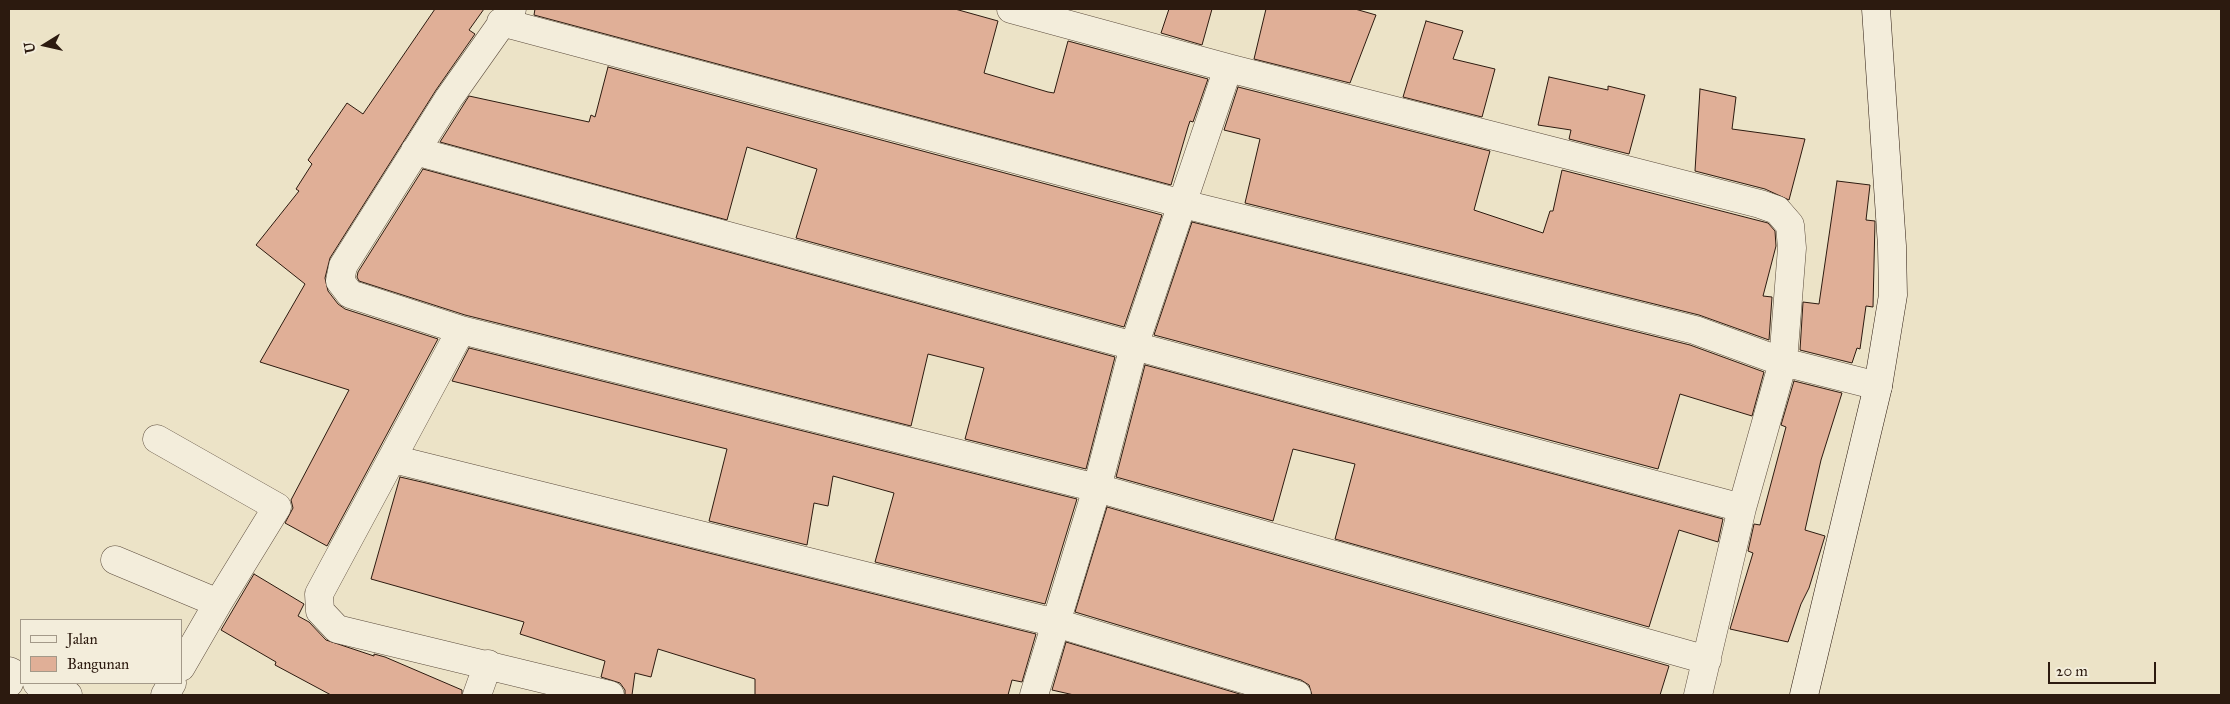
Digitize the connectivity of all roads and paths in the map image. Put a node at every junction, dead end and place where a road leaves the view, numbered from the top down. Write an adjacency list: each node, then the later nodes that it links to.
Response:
1 (1011, 9): 4 (street)
2 (1876, 9): 10 (street)
3 (507, 16): 5 (street); 6 (street)
4 (1228, 68): 6 (street); 9 (street)
5 (415, 151): 7 (street); 8 (street)
6 (1182, 204): 8 (street); 9 (street)
7 (461, 330): 12 (street); 13 (street)
8 (1134, 346): 13 (street); 14 (street)
9 (1783, 362): 10 (street); 14 (street)
10 (1878, 386): 30 (street)
11 (157, 439): 16 (street)
12 (393, 459): 17 (street); 19 (street)
13 (1097, 488): 17 (street); 18 (street)
14 (1742, 508): 18 (street)
15 (115, 560): 16 (street)
16 (218, 603): 20 (street)
17 (1056, 623): 27 (street); 28 (street)
18 (1707, 660): 29 (street)
19 (488, 664): 25 (street); 26 (street)
20 (182, 665)
21 (37, 684): 23 (street)
22 (171, 684): 24 (street)
23 (68, 695)
24 (165, 695)
25 (477, 695)
26 (610, 695)
27 (1034, 695)
28 (1297, 695)
29 (1698, 695)
30 (1804, 695)

